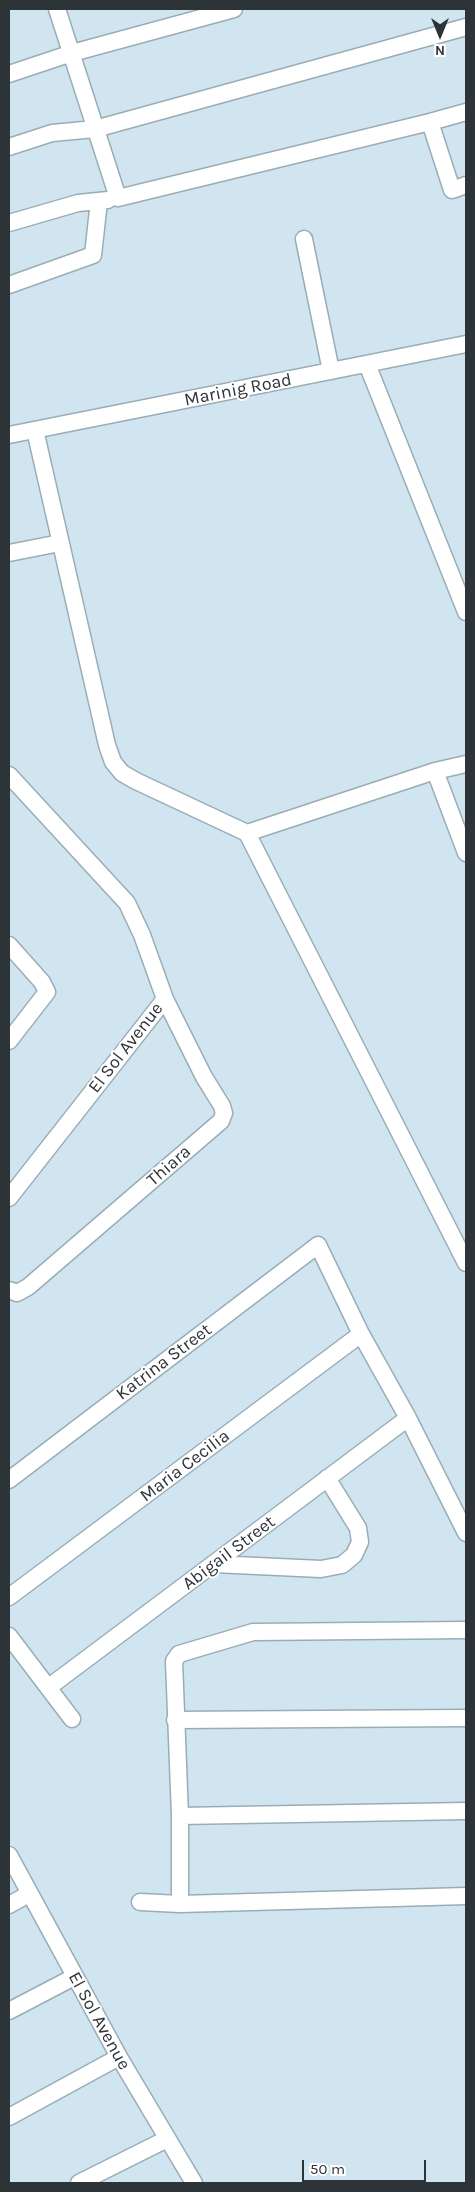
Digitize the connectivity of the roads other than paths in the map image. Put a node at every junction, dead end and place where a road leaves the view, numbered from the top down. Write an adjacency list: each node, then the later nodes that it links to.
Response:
1 (57, 9): 4 (street)
2 (234, 9): 4 (street)
3 (466, 27): 8 (street)
4 (72, 53): 5 (street); 8 (street)
5 (9, 74)
6 (466, 112): 7 (street)
7 (430, 122): 10 (street); 11 (street)
8 (95, 130): 9 (street); 11 (street)
9 (9, 147)
10 (466, 185)
11 (118, 198): 12 (street)
12 (98, 201): 13 (street); 15 (street)
13 (9, 223)
14 (304, 239): 18 (street)
15 (9, 285)
16 (466, 344): 17 (street, Marinig Road)
17 (367, 364): 18 (street, Marinig Road); 23 (street)
18 (331, 371): 19 (street, Marinig Road)
19 (35, 430): 20 (street, Marinig Road); 21 (street)
20 (9, 435)
21 (60, 543): 22 (street); 27 (street)
22 (9, 553)
23 (466, 612)
24 (466, 764): 25 (street)
25 (435, 771): 27 (street); 28 (street)
26 (9, 774): 30 (street, El Sol Avenue)
27 (247, 833): 33 (street)
28 (466, 853)
29 (9, 945): 31 (street)
30 (164, 999): 32 (street, El Sol Avenue); 35 (street, Thiara)
31 (9, 1041)
32 (9, 1198)
33 (458, 1231): 34 (street)
34 (466, 1263)
35 (9, 1290)
36 (361, 1334): 37 (street); 39 (street); 42 (street, Maria Cecilia)
37 (408, 1418): 38 (street, Abigail Street); 40 (street)
38 (327, 1478): 41 (street, Abigail Street); 41 (street)
39 (9, 1480)
40 (465, 1528)
41 (214, 1564): 45 (street, Abigail Street)
42 (9, 1598)
43 (466, 1630): 48 (street)
44 (9, 1636): 45 (street)
45 (49, 1687): 47 (street)
46 (466, 1718): 48 (street)
47 (72, 1720)
48 (175, 1720): 50 (street)
49 (466, 1811): 50 (street)
50 (180, 1816): 55 (street)
51 (9, 1855): 52 (street, El Sol Avenue)
52 (29, 1894): 56 (street); 57 (street, El Sol Avenue)
53 (466, 1896): 55 (street)
54 (140, 1902): 55 (street)
55 (180, 1904)
56 (9, 1905)
57 (74, 1977): 58 (street); 59 (street, El Sol Avenue)
58 (9, 2011)
59 (119, 2057): 60 (street); 61 (street, El Sol Avenue)
60 (9, 2116)
61 (168, 2139): 62 (street); 63 (street, El Sol Avenue)
62 (79, 2183)
63 (194, 2183)

